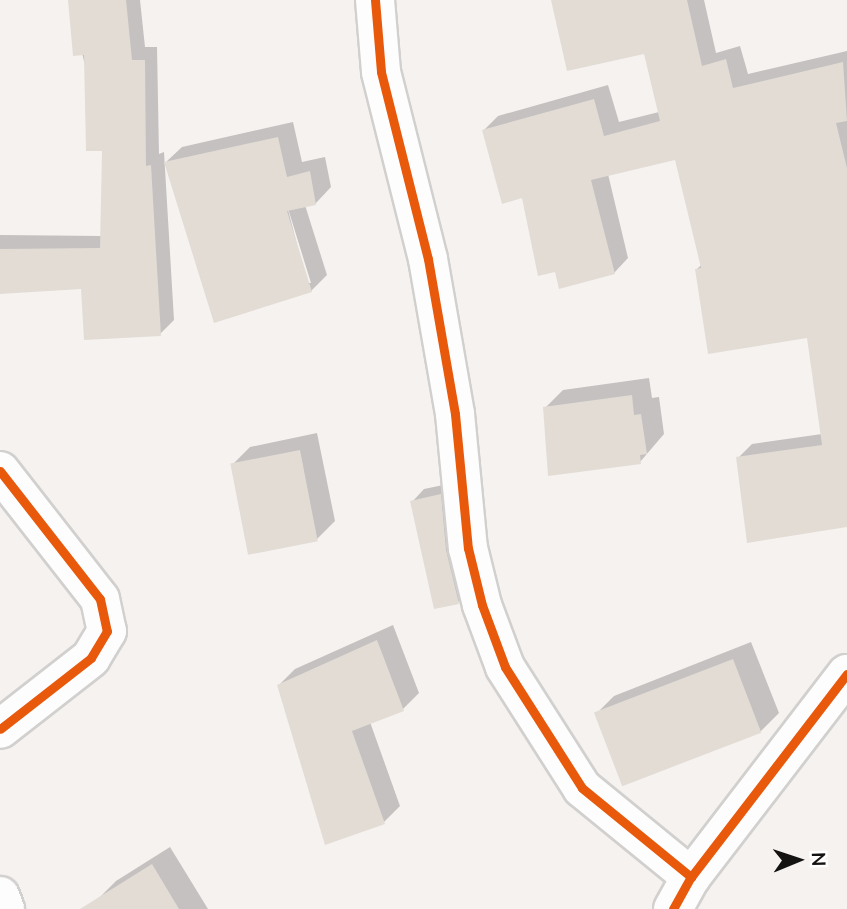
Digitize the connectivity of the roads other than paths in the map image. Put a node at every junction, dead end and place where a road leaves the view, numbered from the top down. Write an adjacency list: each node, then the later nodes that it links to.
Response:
1 (375, 0): 5 (street)
2 (0, 471): 4 (street)
3 (847, 674): 5 (street)
4 (0, 729)
5 (682, 893)
6 (0, 896): 7 (street)
7 (5, 909)

